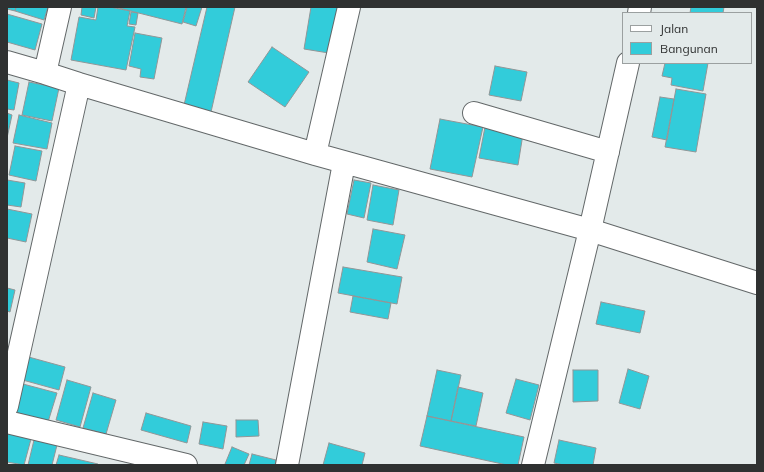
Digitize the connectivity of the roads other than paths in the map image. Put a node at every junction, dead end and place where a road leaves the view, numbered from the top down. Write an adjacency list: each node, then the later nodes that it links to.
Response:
1 (60, 7): 5 (street)
2 (349, 7): 9 (street)
3 (7, 62): 5 (street)
4 (628, 64): 8 (street)
5 (45, 73): 6 (street)
6 (79, 84): 9 (street); 13 (street)
7 (474, 113): 8 (street)
8 (608, 152): 11 (street)
9 (315, 154): 10 (street)
10 (344, 163): 11 (street); 16 (street)
11 (590, 230): 12 (street); 17 (street)
12 (757, 283)
13 (7, 406)
14 (7, 422): 15 (street)
15 (186, 465)
16 (287, 465)
17 (534, 465)

